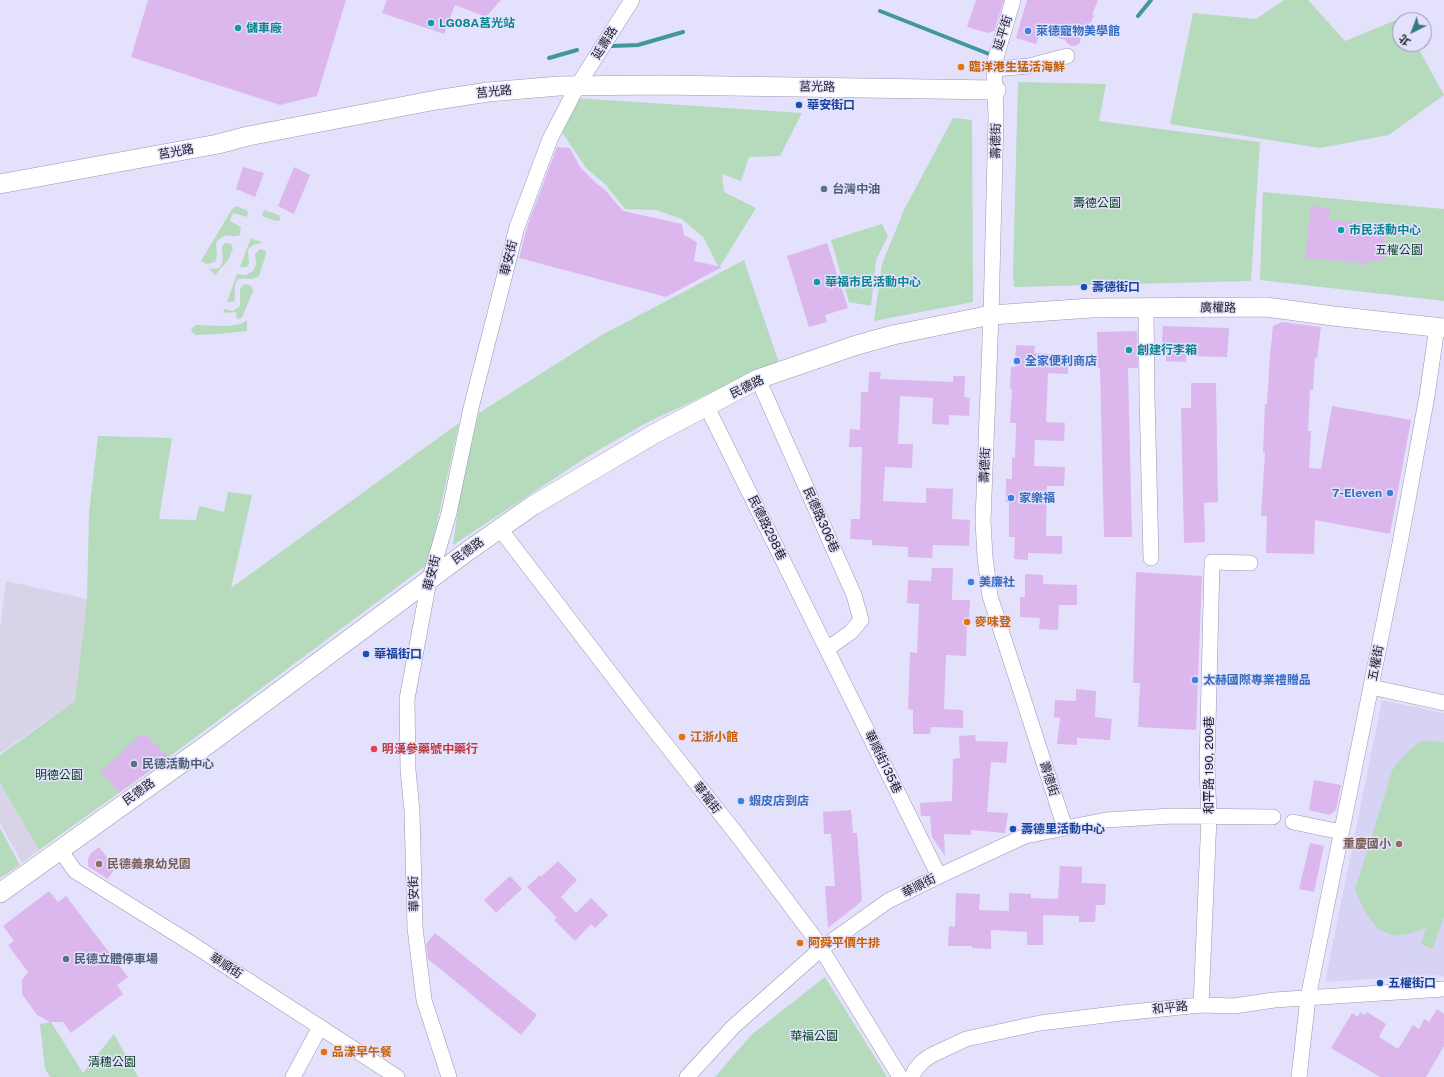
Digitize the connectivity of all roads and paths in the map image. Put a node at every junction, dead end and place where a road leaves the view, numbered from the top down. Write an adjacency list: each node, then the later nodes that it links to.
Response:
1 (632, 0): 5 (street, 延壽路)
2 (1013, 0): 4 (street, 延平街)
3 (1067, 56): 4 (street)
4 (994, 69): 6 (street, 延平街)
5 (578, 85): 6 (street, 莒光路); 7 (street, 莒光路); 16 (street, 華安街)
6 (996, 90): 9 (street, 壽德街)
7 (0, 184)
8 (1146, 307): 9 (street, 廣權路); 10 (street, 廣權路); 14 (street)
9 (991, 315): 11 (street, 民德路); 23 (street, 壽德街)
10 (1440, 327): 18 (street, 五權街)
11 (758, 380): 12 (street, 民德路); 17 (street, 民德路306巷)
12 (707, 407): 13 (street, 民德路); 17 (street, 民德路298巷)
13 (500, 529): 16 (street, 民德路); 28 (street, 華福街)
14 (1151, 558)
15 (1250, 563): 20 (street, 和平路 190, 200巷)
16 (429, 580): 25 (street, 民德路); 35 (street, 華安街)
17 (827, 649): 26 (street, 華順街135巷)
18 (1371, 687): 19 (street); 24 (street, 五權街)
19 (1444, 703)
20 (1209, 817): 21 (street, 華順街); 23 (street, 華順街); 31 (street, 和平路 190, 200巷)
21 (1273, 817)
22 (1293, 822): 24 (street)
23 (1065, 828): 26 (street, 華順街)
24 (1341, 832): 30 (street, 五權街)
25 (60, 850): 27 (street, 民德路); 32 (street, 華順街)
26 (939, 876): 28 (street, 華順街)
27 (0, 893)
28 (822, 948): 36 (street, 華順街); 37 (street, 華福街)
29 (1444, 989): 30 (street, 和平路)
30 (1308, 998): 31 (street, 和平路); 39 (street, 五權街)
31 (1201, 1005): 38 (street, 和平路)
32 (320, 1027): 33 (street); 34 (street, 華順街)
33 (293, 1077)
34 (398, 1077)
35 (449, 1077)
36 (687, 1077)
37 (900, 1077)
38 (912, 1077)
39 (1299, 1077)

